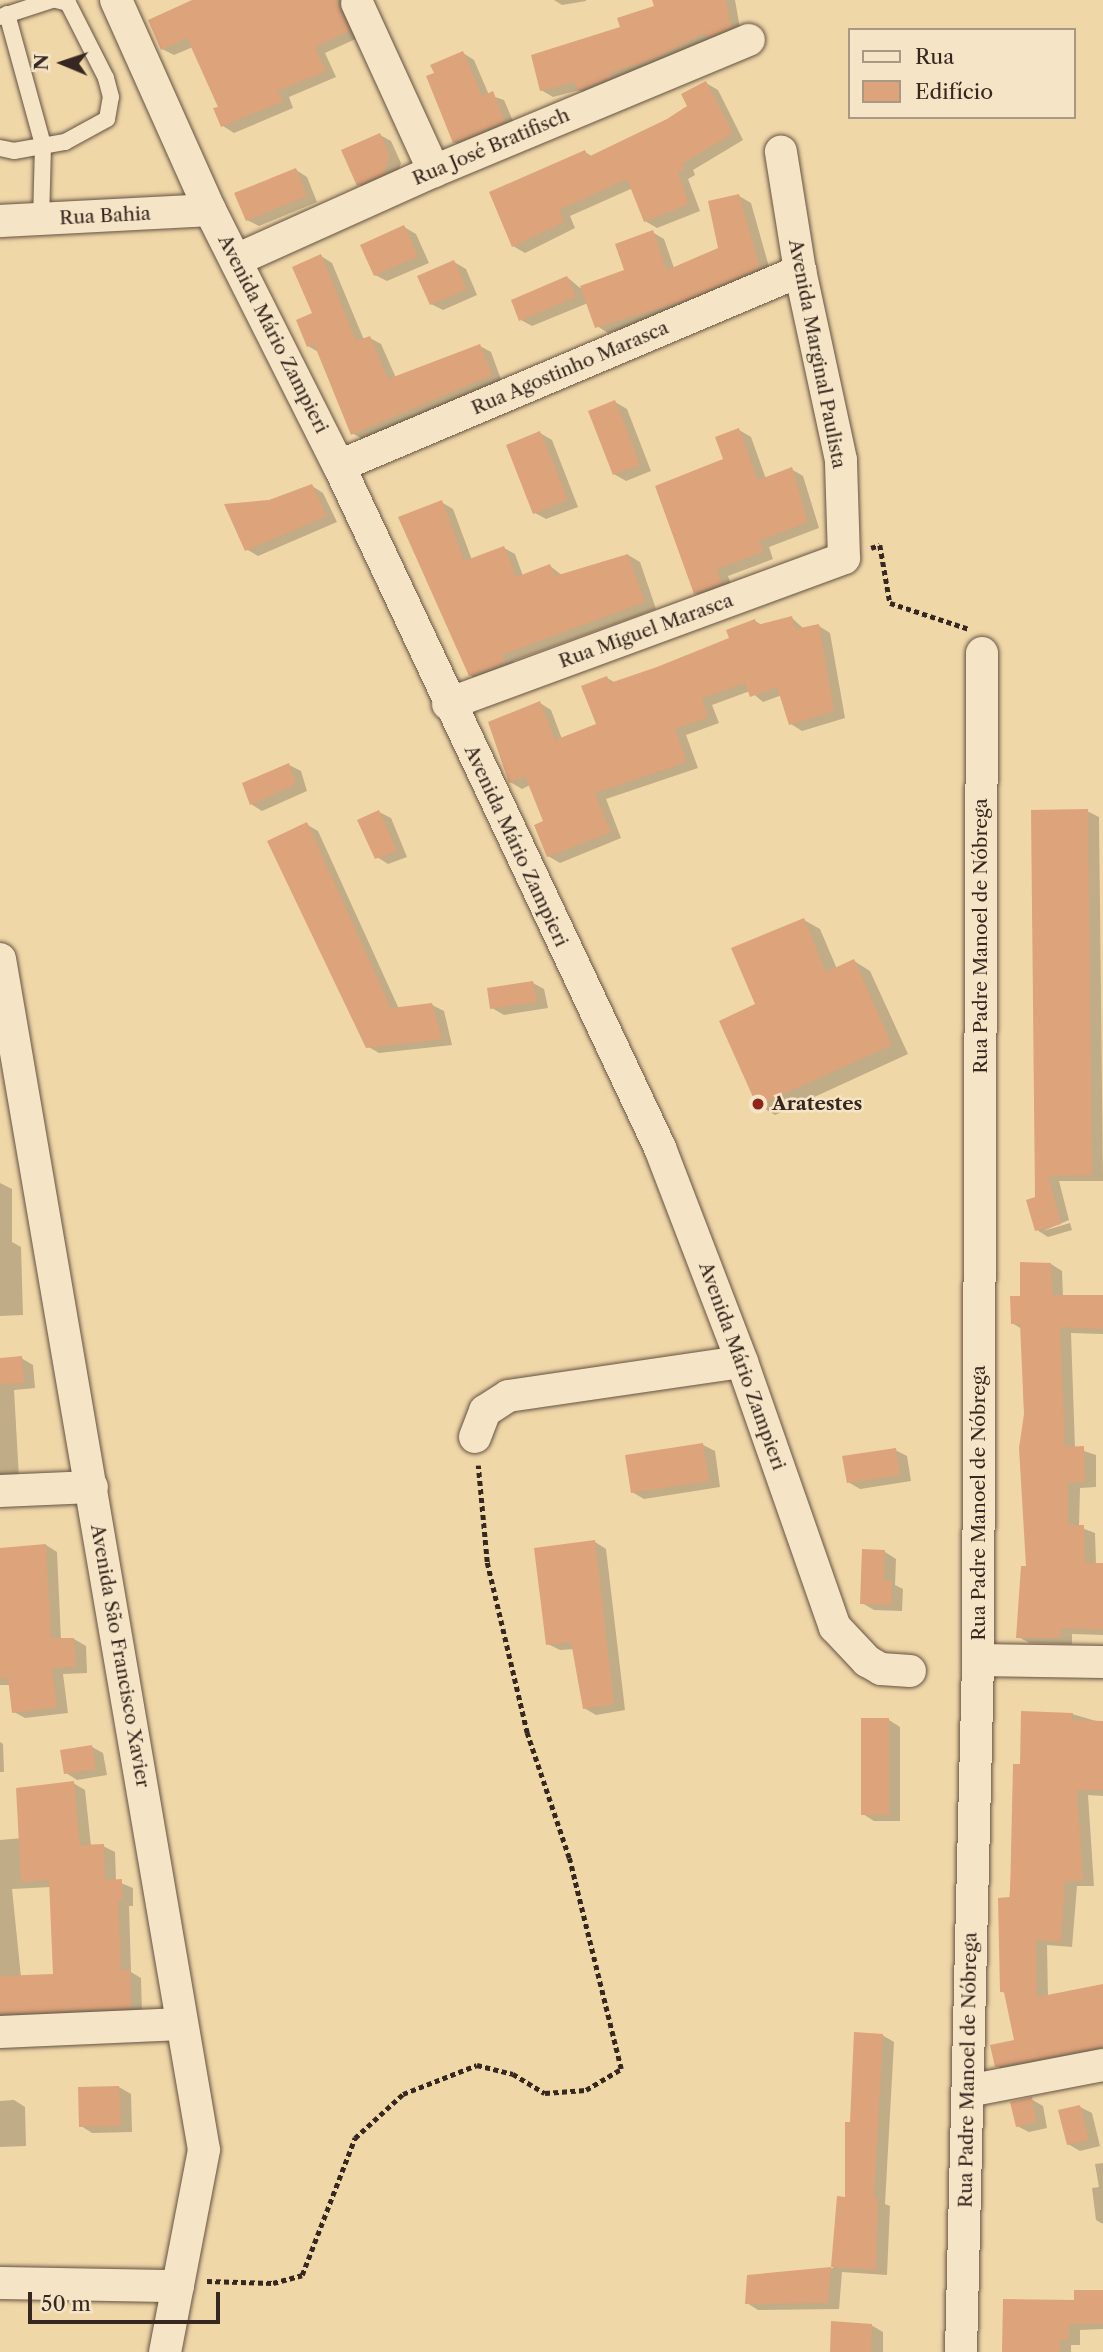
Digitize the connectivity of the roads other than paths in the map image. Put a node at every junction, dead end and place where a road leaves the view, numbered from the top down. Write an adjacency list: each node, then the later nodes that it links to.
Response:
1 (54, 0): 4 (lane); 6 (lane)
2 (116, 0): 10 (street, Avenida Mário Zampieri)
3 (357, 4): 9 (street)
4 (4, 15): 6 (lane)
5 (749, 40): 9 (street, Rua José Bratifisch)
6 (43, 145): 7 (lane); 11 (lane)
7 (0, 148)
8 (781, 152): 14 (street, Avenida Marginal Paulista)
9 (433, 171): 13 (street, Rua José Bratifisch)
10 (210, 210): 11 (street, Rua Bahia); 13 (street, Avenida Mário Zampieri)
11 (41, 219): 12 (street, Rua Bahia)
12 (0, 221)
13 (236, 260): 15 (street, Avenida Mário Zampieri)
14 (800, 271): 15 (street, Rua Agostinho Marasca); 16 (street, Avenida Marginal Paulista)
15 (339, 466): 18 (street, Avenida Mário Zampieri)
16 (844, 558): 18 (street, Rua Miguel Marasca)
17 (982, 653): 25 (street, Rua Padre Manoel de Nóbrega)
18 (448, 704): 21 (street, Avenida Mário Zampieri)
19 (0, 960): 20 (street, Avenida São Francisco Xavier)
20 (7, 1036): 23 (street, Avenida São Francisco Xavier)
21 (742, 1362): 22 (street); 27 (street, Avenida Mário Zampieri)
22 (475, 1437)
23 (92, 1487): 24 (street); 28 (street, Avenida São Francisco Xavier)
24 (0, 1492)
25 (978, 1660): 26 (street); 31 (street, Rua Padre Manoel de Nóbrega)
26 (1103, 1662)
27 (910, 1671)
28 (182, 2024): 29 (street); 33 (street, Avenida São Francisco Xavier)
29 (0, 2032)
30 (1103, 2065): 31 (street)
31 (968, 2091): 35 (street, Rua Padre Manoel de Nóbrega)
32 (0, 2283): 33 (street)
33 (178, 2286): 34 (street, Avenida São Francisco Xavier)
34 (165, 2352)
35 (961, 2352)

